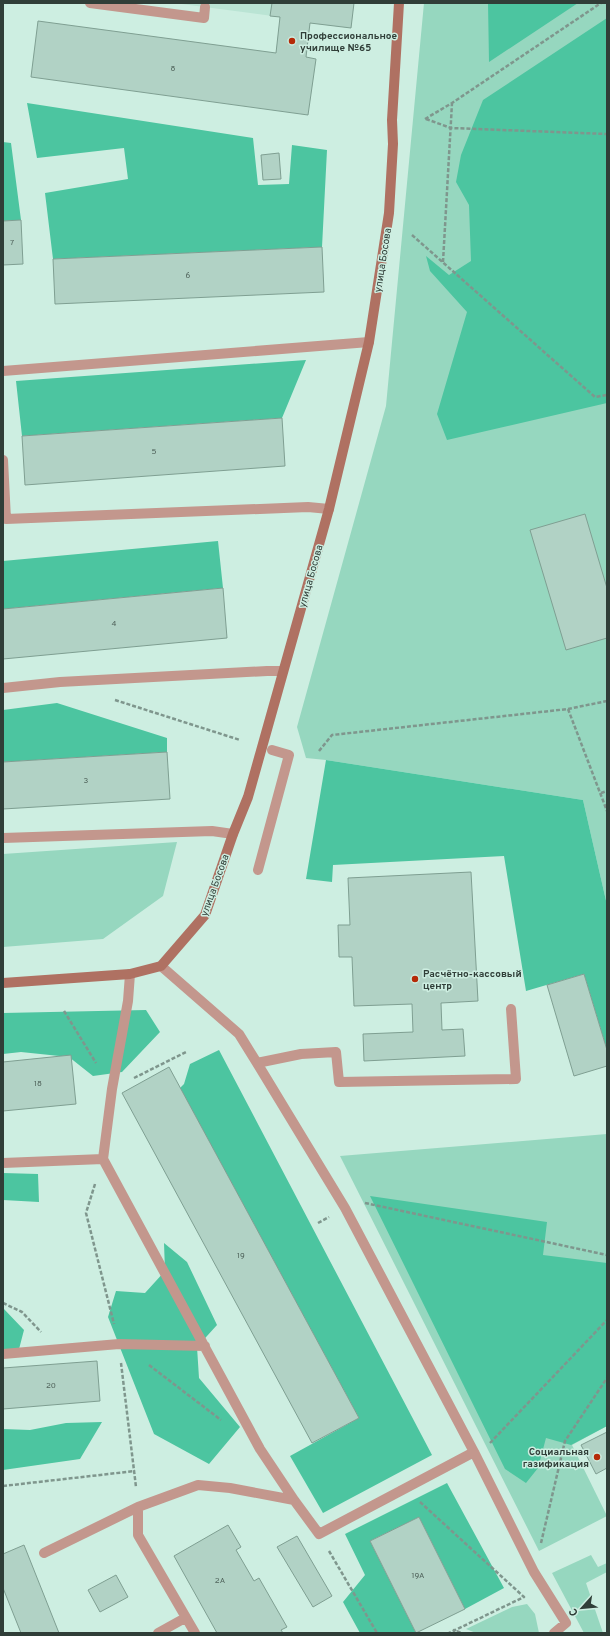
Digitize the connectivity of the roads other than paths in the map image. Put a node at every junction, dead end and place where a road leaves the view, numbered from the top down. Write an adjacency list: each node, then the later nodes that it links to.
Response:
1 (90, 3): 3 (lane)
2 (399, 3): 4 (street, улица Босова)
3 (205, 7)
4 (369, 342): 5 (lane); 7 (street, улица Босова)
5 (3, 371)
6 (3, 460): 7 (lane)
7 (329, 509): 8 (street, улица Босова)
8 (283, 672): 9 (lane); 11 (street, улица Босова)
9 (3, 688)
10 (272, 750): 13 (lane)
11 (233, 834): 12 (lane); 14 (street, улица Босова)
12 (3, 838)
13 (258, 870)
14 (161, 966): 15 (street); 18 (lane)
15 (130, 974): 16 (street); 19 (lane)
16 (3, 983)
17 (511, 1009): 18 (lane)
18 (257, 1063): 23 (lane)
19 (103, 1159): 20 (lane); 21 (lane)
20 (3, 1163)
21 (205, 1346): 22 (lane); 24 (lane)
22 (3, 1354)
23 (474, 1452): 24 (lane); 30 (lane)
24 (294, 1500): 25 (lane)
25 (138, 1507): 26 (lane); 27 (lane)
26 (44, 1554)
27 (186, 1618): 28 (lane); 29 (lane)
28 (158, 1633)
29 (195, 1633)
30 (554, 1633)

